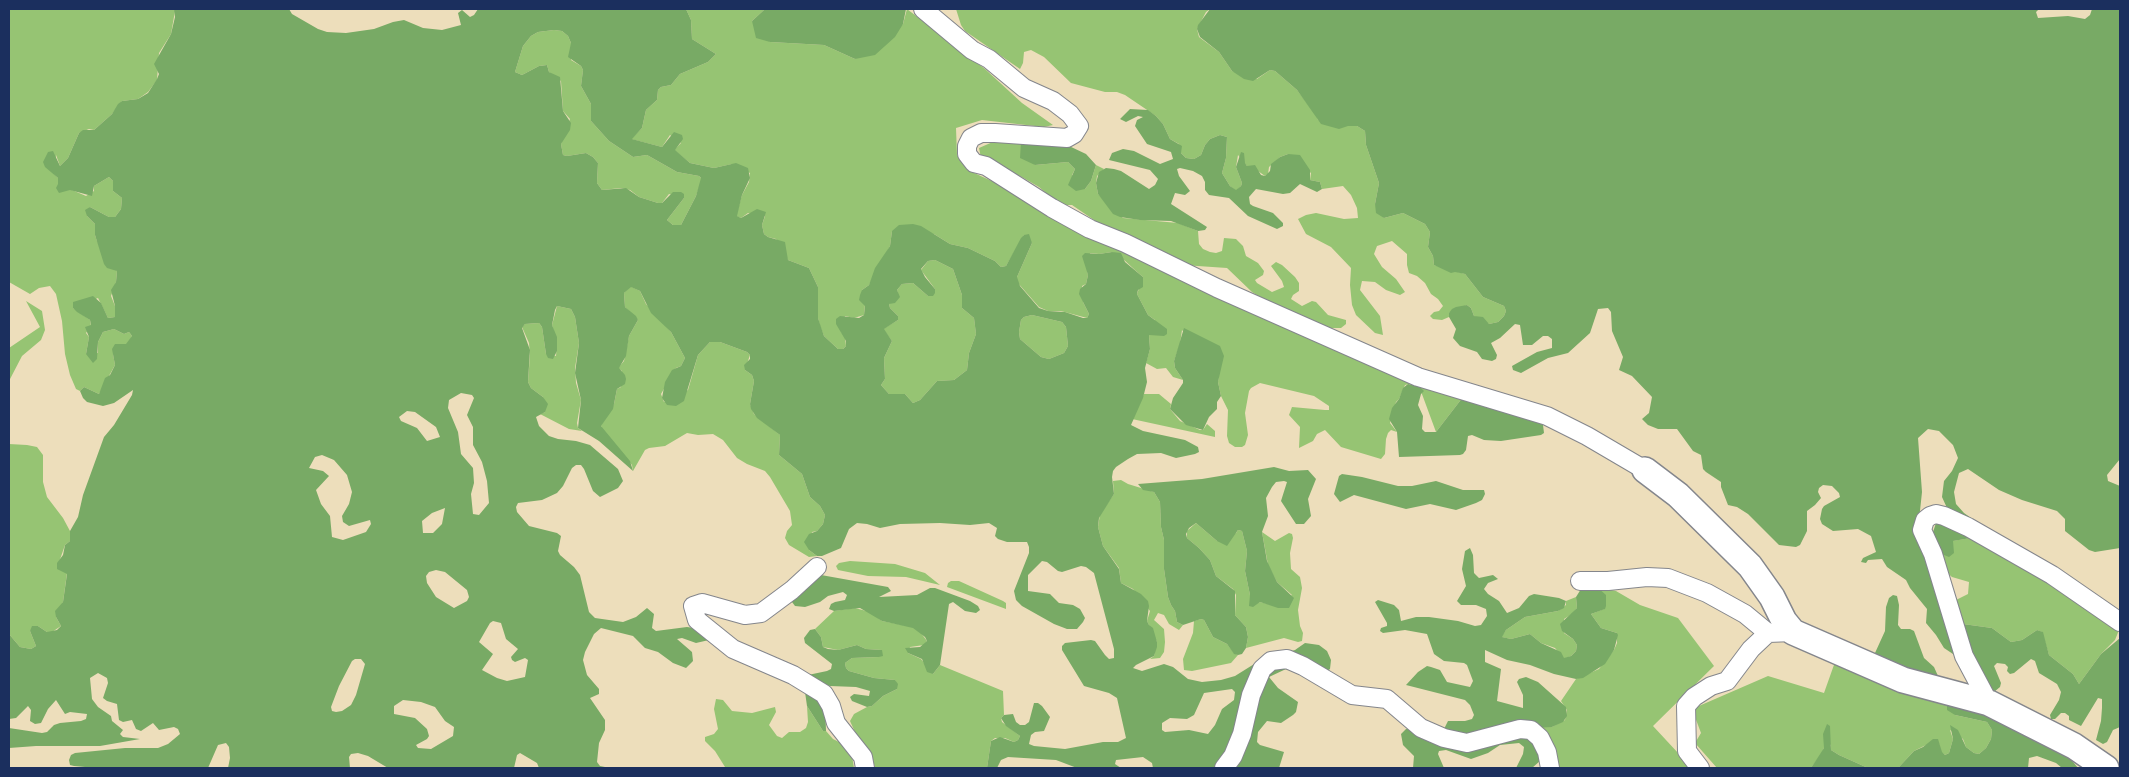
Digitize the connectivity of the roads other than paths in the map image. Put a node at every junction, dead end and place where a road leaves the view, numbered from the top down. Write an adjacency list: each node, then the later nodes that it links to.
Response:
1 (923, 9): 2 (street)
2 (1645, 470): 6 (street)
3 (817, 566): 9 (street)
4 (1580, 581): 7 (street)
5 (2120, 622): 8 (street)
6 (1793, 632): 7 (street); 8 (street)
7 (1768, 633): 12 (street)
8 (1989, 703): 13 (street)
9 (865, 768)
10 (1224, 768): 11 (street)
11 (1550, 768)
12 (1700, 768)
13 (2106, 768)

